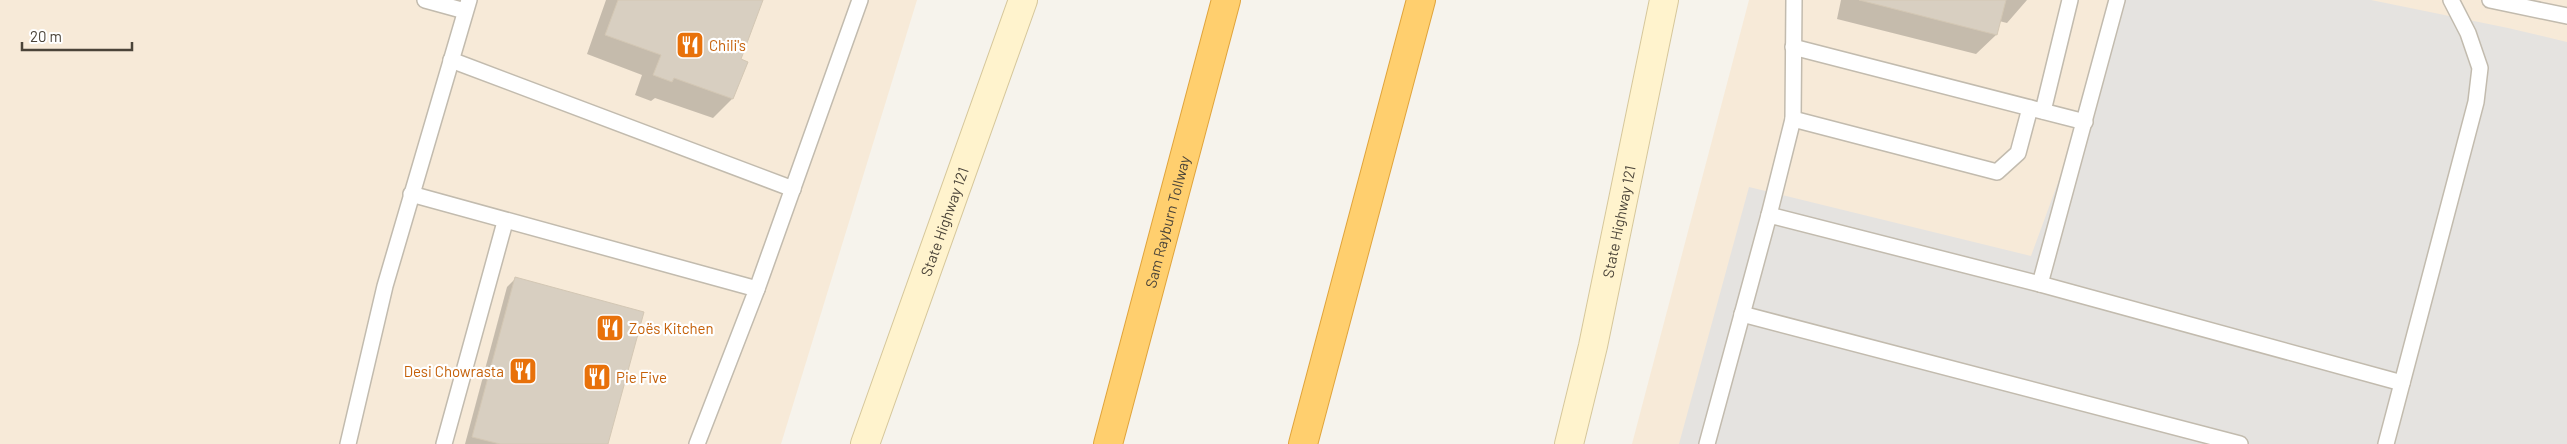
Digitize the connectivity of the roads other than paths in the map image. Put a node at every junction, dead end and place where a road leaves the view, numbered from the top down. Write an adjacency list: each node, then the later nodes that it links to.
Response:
1 (425, 0): 12 (lane)
2 (860, 0): 21 (lane)
3 (1023, 0): 32 (main road, State Highway 121)
4 (1421, 0): 15 (highway)
5 (1427, 0): 15 (highway)
6 (1664, 0): 35 (main road, State Highway 121)
7 (1794, 0): 16 (lane)
8 (2070, 0): 18 (lane)
9 (2118, 0): 20 (lane)
10 (2451, 0): 28 (lane)
11 (2490, 0): 14 (lane)
12 (467, 5): 17 (lane)
13 (1223, 9): 33 (highway, Sam Rayburn Tollway)
14 (2567, 16)
15 (1411, 37): 34 (highway)
16 (1793, 47): 18 (lane); 19 (lane)
17 (450, 60): 21 (lane); 22 (lane)
18 (2037, 109): 19 (lane); 20 (lane)
19 (1793, 119): 23 (lane)
20 (2085, 122): 25 (lane)
21 (793, 189): 26 (lane)
22 (411, 194): 24 (lane); 29 (lane)
23 (1769, 215): 25 (lane); 27 (lane)
24 (505, 222): 26 (lane); 30 (lane)
25 (2040, 284): 28 (lane)
26 (757, 289): 31 (lane)
27 (1742, 314): 36 (lane); 37 (lane)
28 (2402, 383): 38 (lane)
29 (348, 444)
30 (444, 444)
31 (697, 444)
32 (865, 444)
33 (1108, 444)
34 (1304, 444)
35 (1568, 444)
36 (1707, 444)
37 (2240, 444)
38 (2386, 444)

